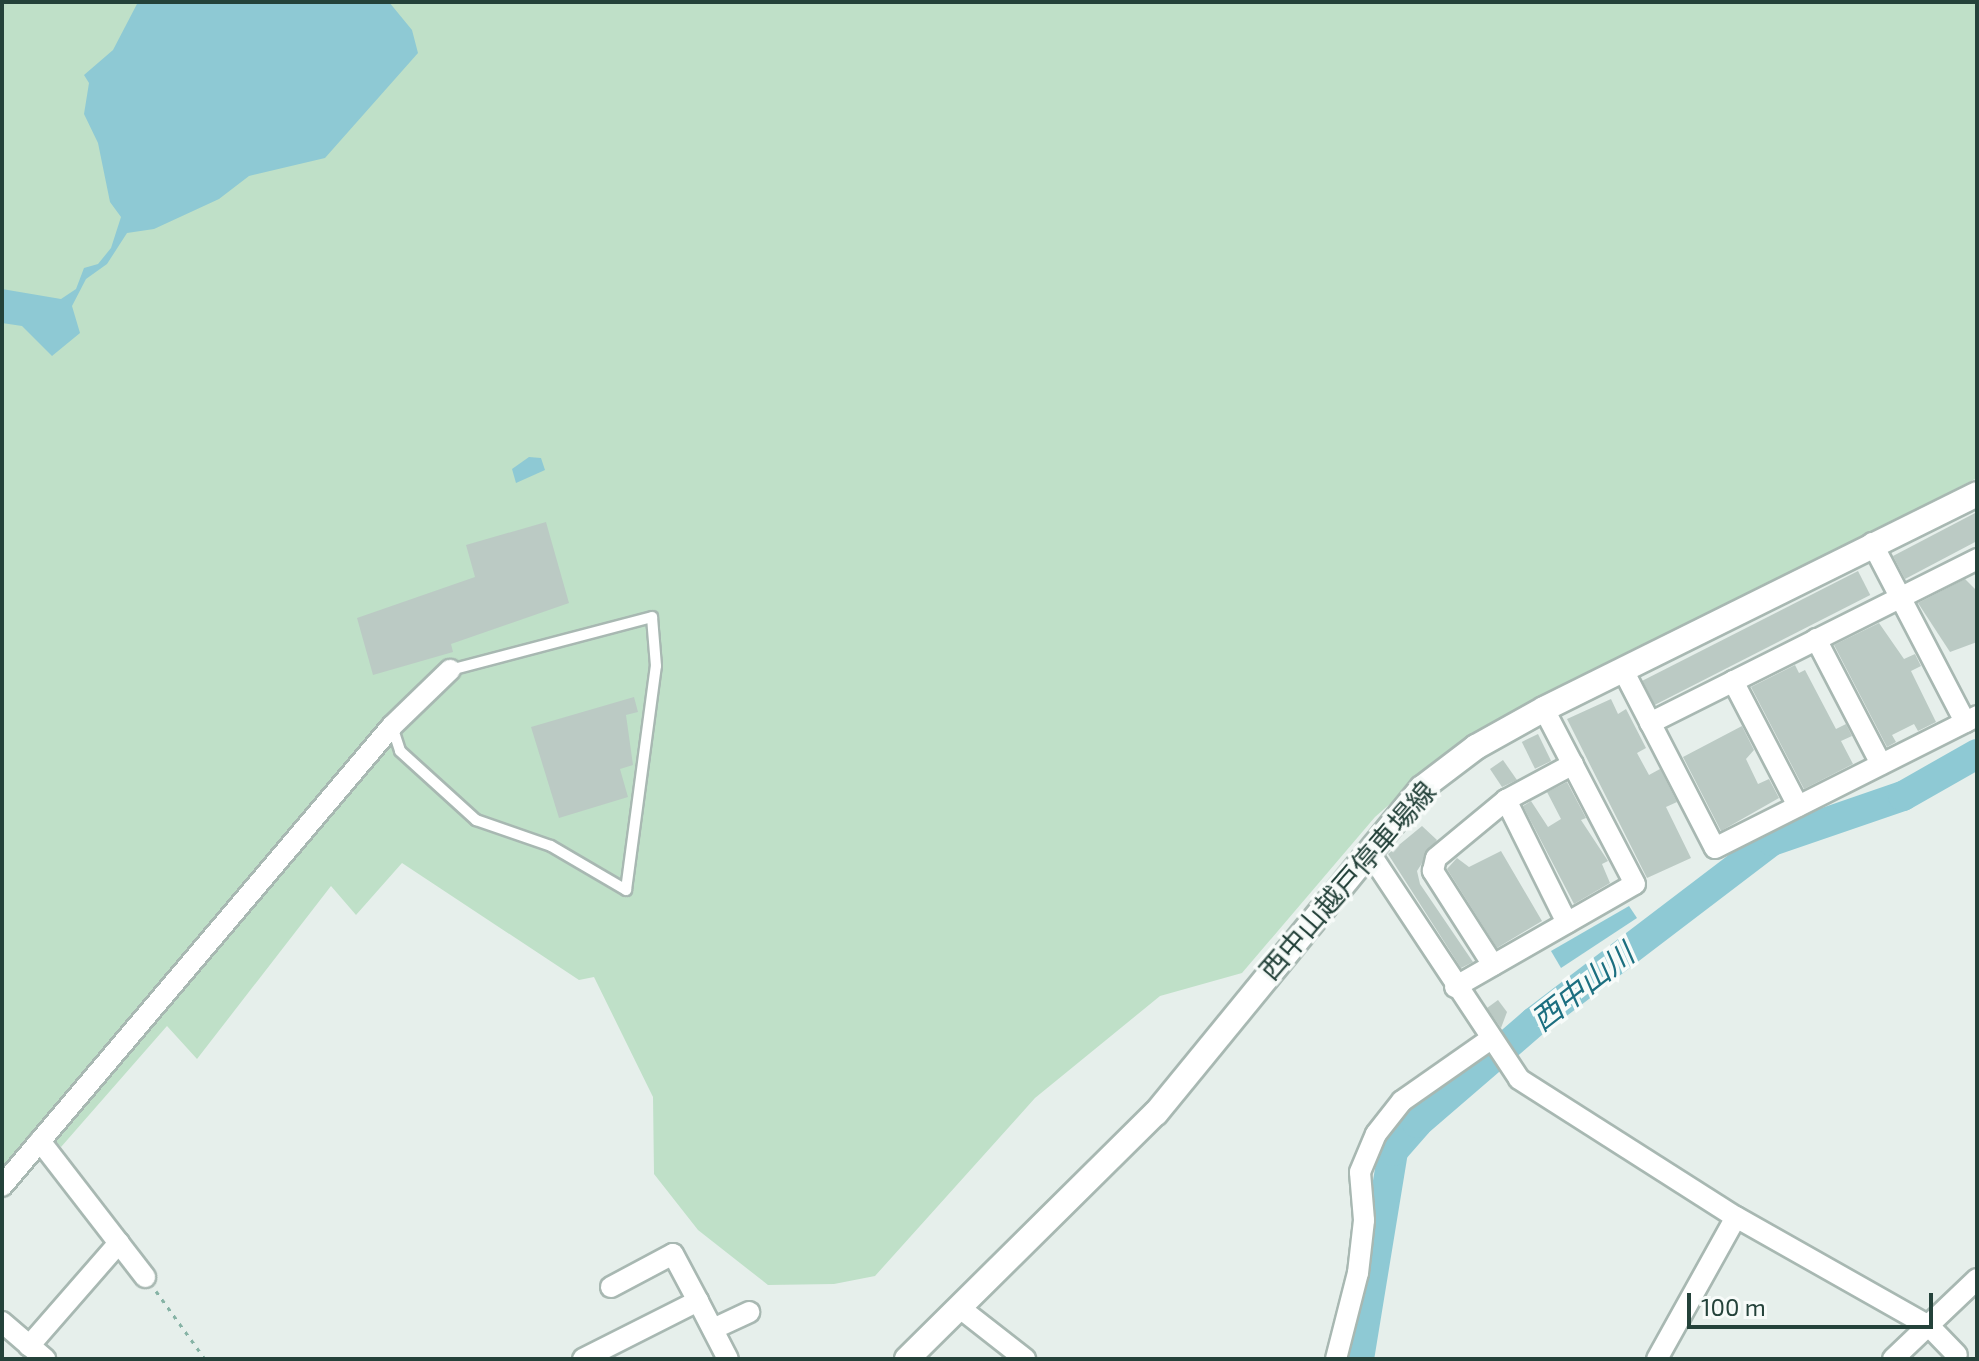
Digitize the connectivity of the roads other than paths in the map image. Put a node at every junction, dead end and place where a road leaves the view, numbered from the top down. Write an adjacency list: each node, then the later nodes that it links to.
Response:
1 (1977, 494): 2 (main road, 西中山越戸停車場線)
2 (1872, 543): 4 (street); 7 (main road, 西中山越戸停車場線)
3 (1977, 559): 4 (street)
4 (1900, 597): 5 (street); 10 (street)
5 (1816, 639): 8 (street); 14 (street)
6 (450, 670): 12 (street); 12 (lane)
7 (1623, 670): 9 (main road, 西中山越戸停車場線); 11 (street)
8 (1733, 681): 11 (street); 16 (street)
9 (1544, 709): 13 (street); 17 (main road, 西中山越戸停車場線)
10 (1971, 719): 14 (street)
11 (1650, 723): 16 (street)
12 (392, 726): 22 (street)
13 (1573, 764): 15 (street); 18 (street)
14 (1881, 764): 16 (street)
15 (1506, 800): 18 (street); 19 (street)
16 (1798, 806)
17 (1369, 852): 20 (street); 30 (main road, 西中山越戸停車場線)
18 (1567, 923): 19 (street)
19 (1493, 965): 20 (street)
20 (1455, 987): 21 (street)
21 (1490, 1041): 24 (street); 43 (street)
22 (40, 1141): 23 (street); 25 (street)
23 (2, 1186)
24 (1736, 1217): 33 (street); 44 (street)
25 (119, 1243): 26 (street); 36 (street)
26 (145, 1277)
27 (1977, 1279): 33 (street)
28 (611, 1287): 29 (street)
29 (698, 1301): 34 (street); 35 (street)
30 (960, 1308): 41 (main road, 西中山越戸停車場線); 42 (street)
31 (749, 1312): 34 (street)
32 (2, 1322): 36 (street)
33 (1929, 1326): 37 (street); 45 (street)
34 (713, 1329): 40 (street)
35 (618, 1341): 38 (street); 39 (street)
36 (37, 1352)
37 (1957, 1355)
38 (583, 1359)
39 (628, 1359)
40 (728, 1359)
41 (907, 1359)
42 (1025, 1359)
43 (1336, 1359)
44 (1657, 1359)
45 (1893, 1359)

